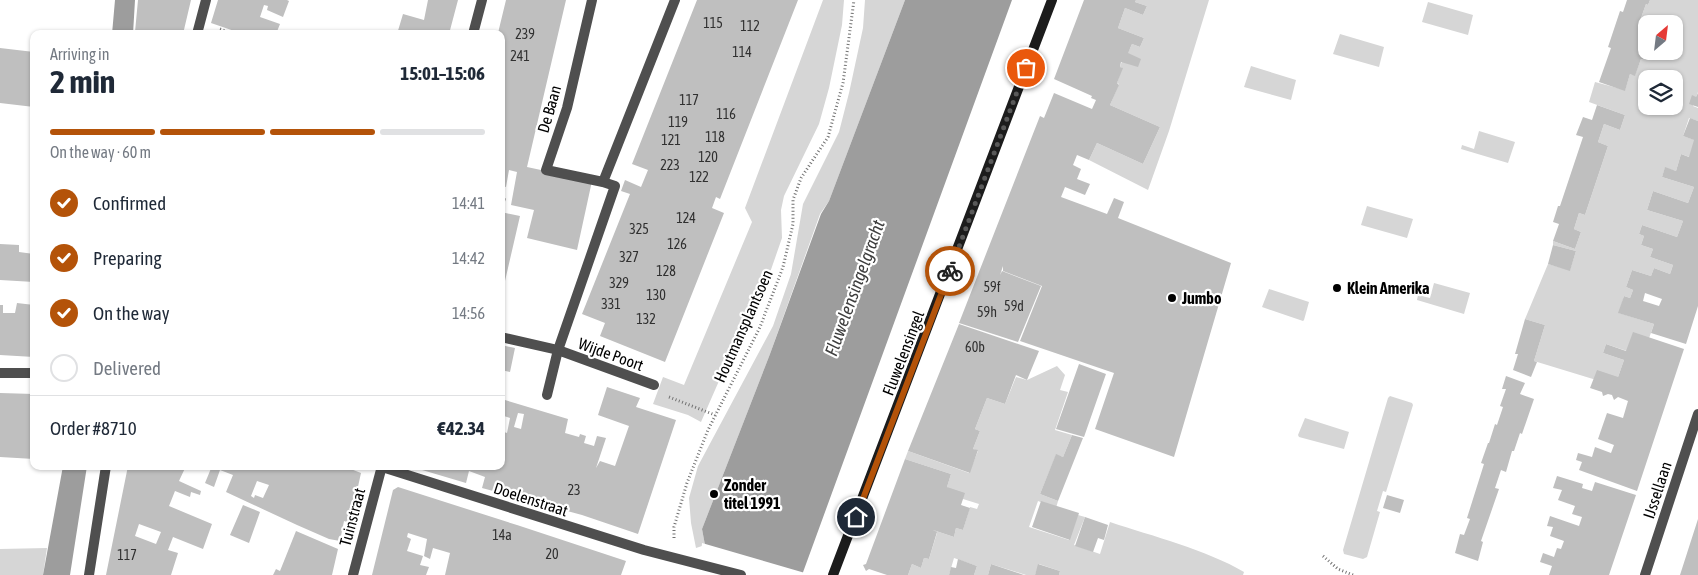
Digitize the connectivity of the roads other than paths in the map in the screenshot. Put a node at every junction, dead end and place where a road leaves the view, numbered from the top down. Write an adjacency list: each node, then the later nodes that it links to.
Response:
1 (206, 0): 6 (street)
2 (482, 0): 7 (street)
3 (592, 0): 8 (street, De Baan)
4 (675, 0): 8 (street)
5 (1052, 0): 22 (main road, Fluwelensingel)
6 (199, 30)
7 (474, 30)
8 (603, 182): 10 (street, De Baan)
9 (505, 338): 10 (street, Wijde Poort)
10 (558, 350): 13 (street, Wijde Poort); 14 (street, Wijde Poort)
11 (0, 372): 12 (street)
12 (30, 373)
13 (654, 385)
14 (547, 395)
15 (1698, 414): 23 (street, IJssellaan)
16 (105, 470): 19 (street)
17 (380, 470): 20 (street, Tuinstraat)
18 (394, 470): 21 (street, Doelenstraat)
19 (89, 575)
20 (353, 575)
21 (741, 575)
22 (833, 575)
23 (1645, 575)

